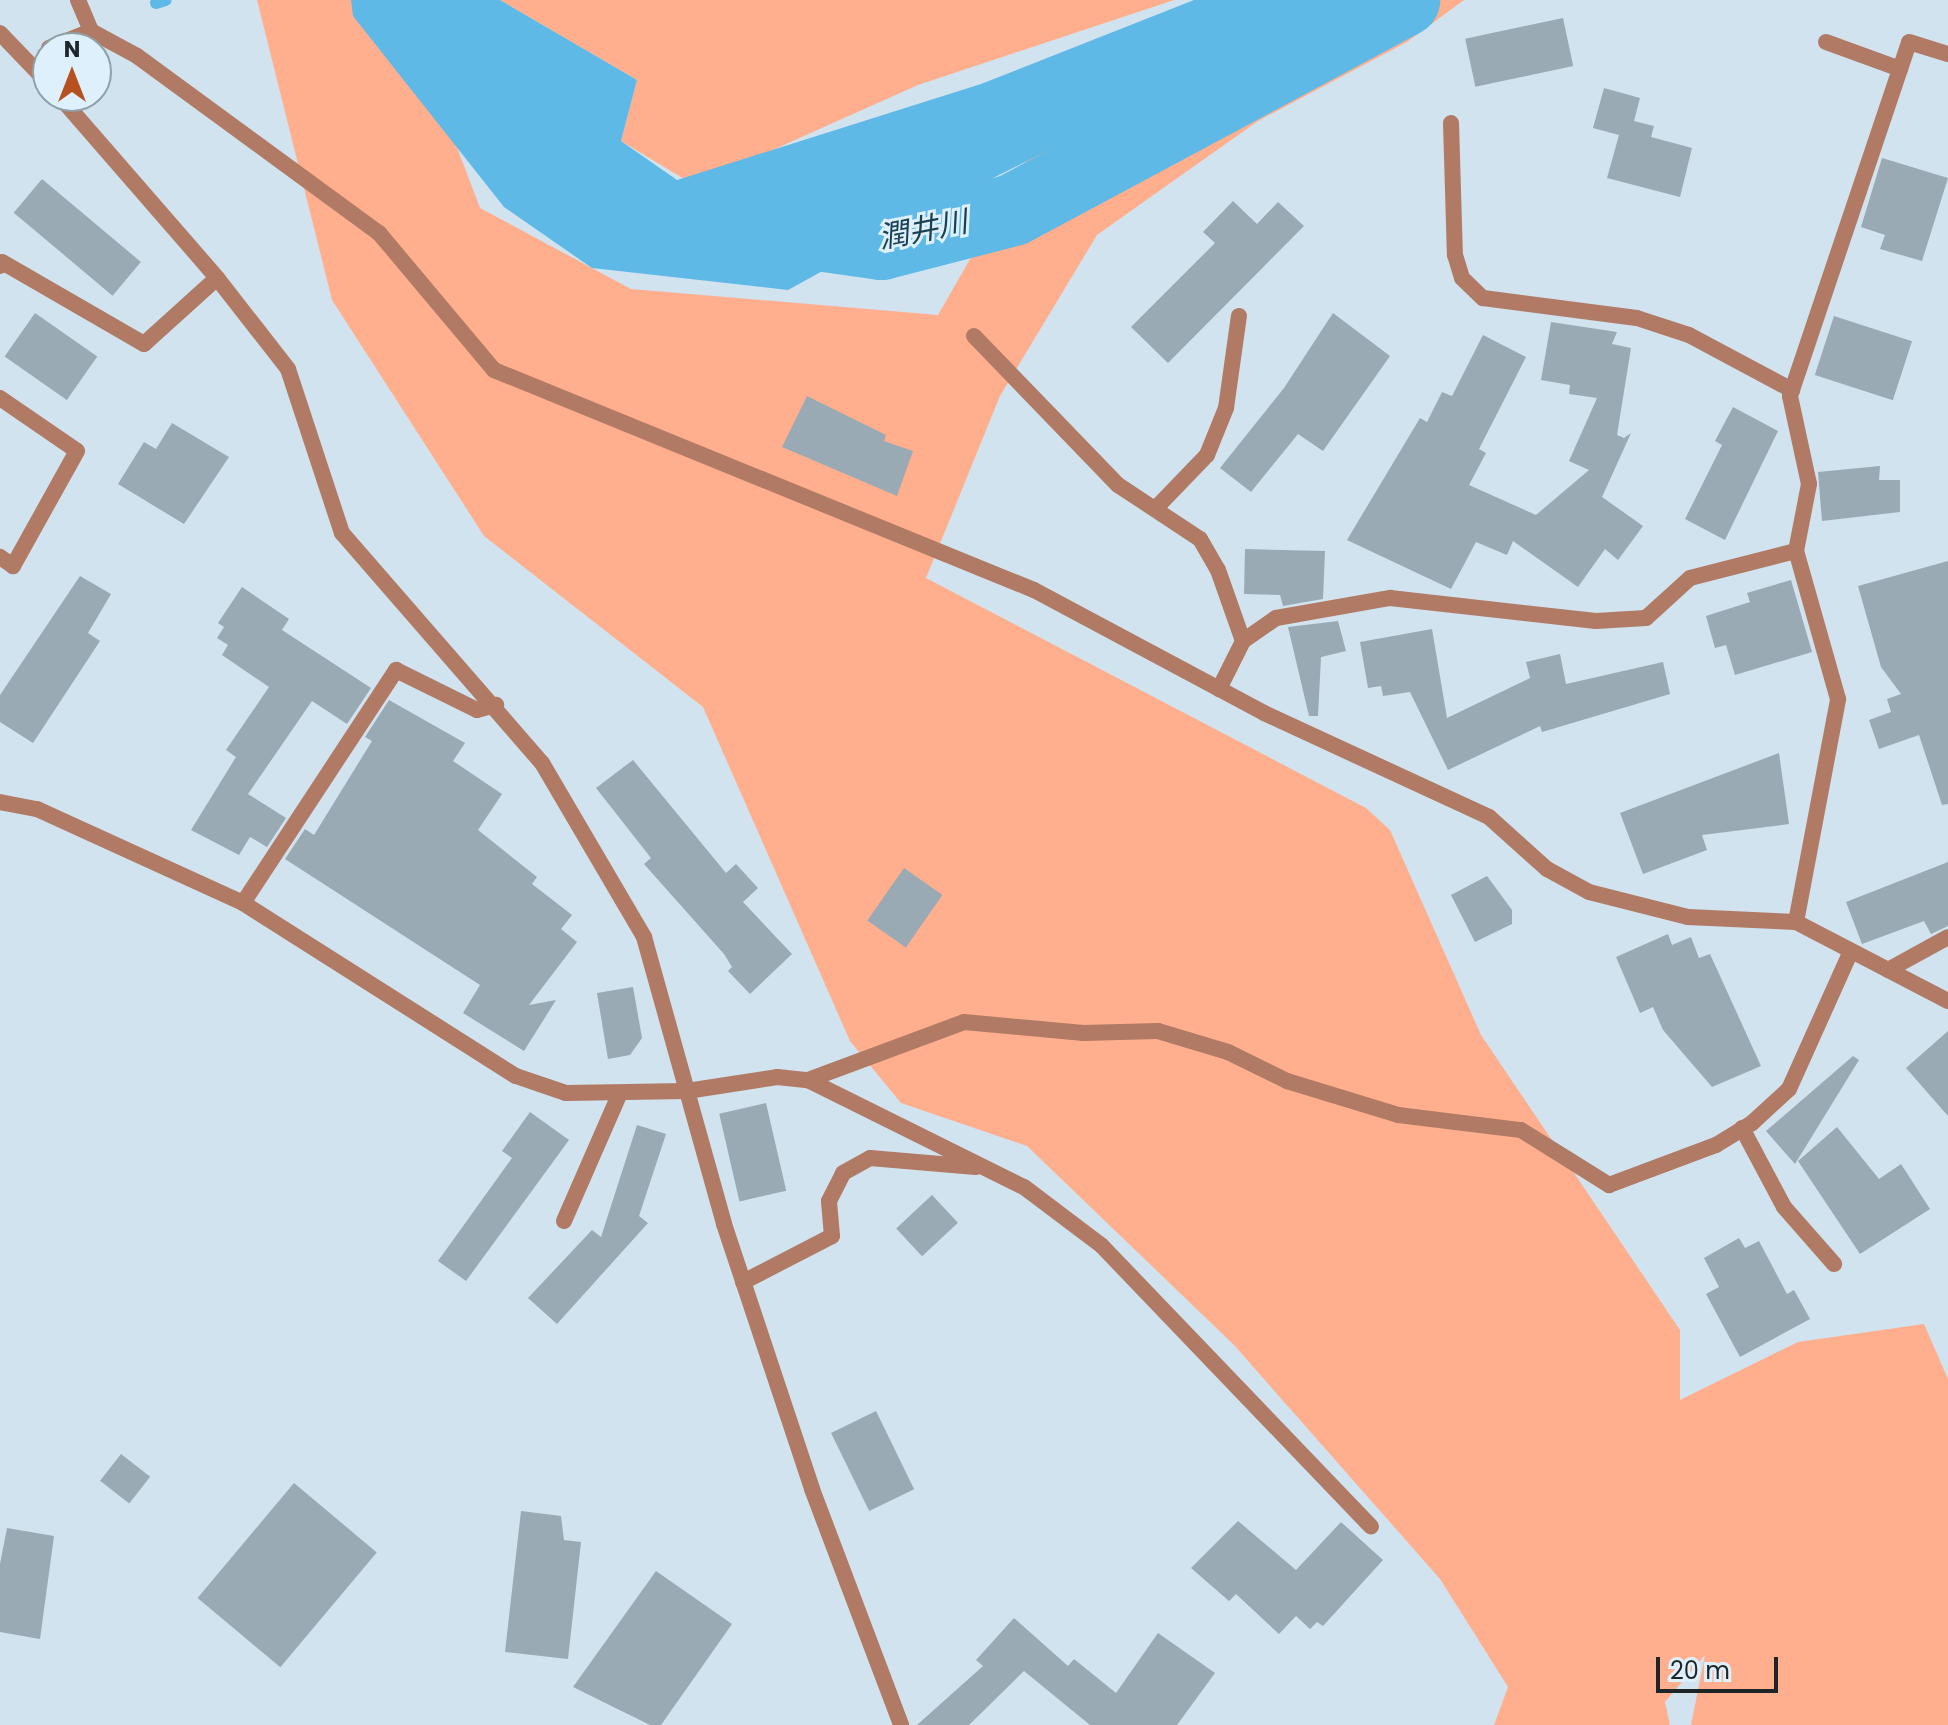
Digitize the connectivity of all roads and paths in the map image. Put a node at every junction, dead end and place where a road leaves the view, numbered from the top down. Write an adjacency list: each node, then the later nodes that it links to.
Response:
1 (78, 0): 2 (street)
2 (91, 31): 22 (street)
3 (0, 33): 7 (street)
4 (1826, 42): 9 (street)
5 (32, 54): 7 (street)
6 (1948, 54): 9 (street)
7 (25, 57): 8 (street)
8 (32, 65)
9 (1900, 69): 16 (street)
10 (73, 112): 13 (street)
11 (1451, 123): 16 (street)
12 (0, 266): 13 (street)
13 (217, 278): 23 (street)
14 (1239, 316): 18 (street)
15 (974, 336): 18 (street)
16 (1792, 390): 19 (street)
17 (0, 398): 20 (street)
18 (1155, 509): 21 (street)
19 (1796, 551): 21 (street); 26 (street)
20 (0, 557)
21 (1243, 641): 22 (street)
22 (1219, 689): 26 (street)
23 (496, 705): 25 (street); 32 (street)
24 (0, 802): 25 (street)
25 (243, 903): 33 (street)
26 (1796, 922): 28 (street)
27 (1948, 937): 29 (street)
28 (1851, 951): 29 (street); 34 (street)
29 (1888, 970): 30 (street)
30 (1948, 1001)
31 (808, 1080): 32 (street); 34 (street); 35 (street)
32 (687, 1091): 33 (street); 38 (street)
33 (620, 1093): 36 (street)
34 (1742, 1128): 37 (street)
35 (985, 1168): 38 (street); 39 (street)
36 (564, 1221)
37 (1834, 1264)
38 (743, 1282): 40 (street)
39 (1371, 1527)
40 (901, 1725)

